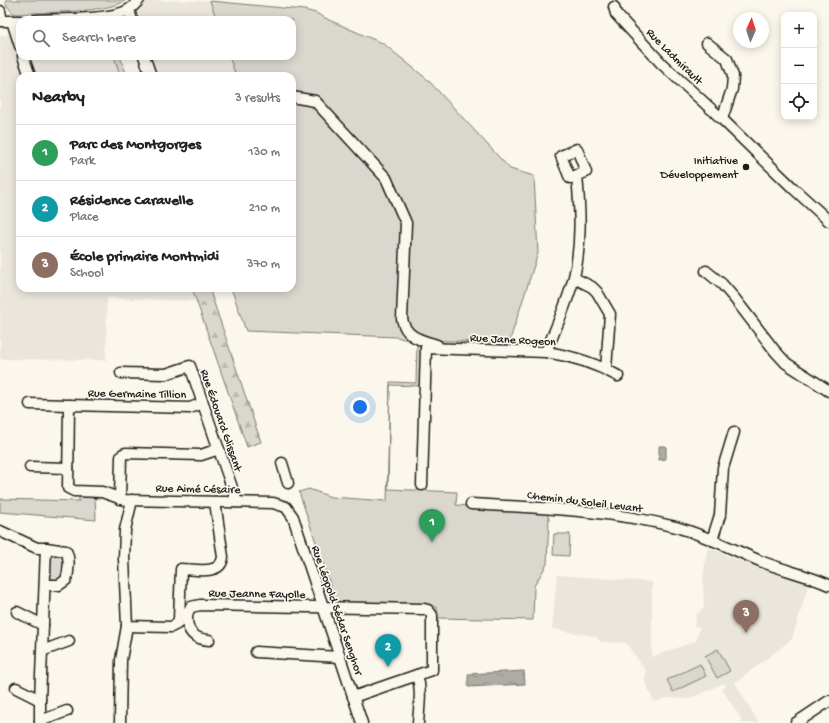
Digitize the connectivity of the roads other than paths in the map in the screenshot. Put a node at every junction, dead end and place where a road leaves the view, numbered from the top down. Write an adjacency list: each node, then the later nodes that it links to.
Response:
1 (139, 0): 3 (street)
2 (614, 8): 13 (street, Rue Ladmirault)
3 (131, 15): 4 (street)
4 (105, 16)
5 (7, 19): 6 (street)
6 (16, 38)
7 (706, 43): 13 (street)
8 (24, 60): 10 (street)
9 (145, 60): 11 (street)
10 (29, 72)
11 (150, 72)
12 (296, 99): 18 (street)
13 (722, 119): 15 (street, Rue Ladmirault)
14 (577, 175): 17 (street)
15 (829, 221)
16 (706, 271): 23 (street)
17 (574, 278): 19 (street); 20 (street)
18 (446, 349): 19 (street, Rue Jane Rogeon); 33 (street, Rue Jane Rogeon)
19 (546, 352): 20 (street, Rue Jane Rogeon)
20 (606, 369): 22 (street, Rue Jane Rogeon)
21 (121, 373): 24 (street, Rue Édouard Glissant)
22 (618, 376)
23 (829, 391)
24 (203, 403): 26 (street, Rue Germaine Tillion); 28 (street, Rue Édouard Glissant)
25 (30, 404): 26 (street, Rue Germaine Tillion)
26 (69, 405): 31 (street)
27 (734, 432): 41 (street)
28 (219, 449): 34 (street); 37 (street, Rue Édouard Glissant)
29 (282, 463): 32 (street)
30 (30, 467): 31 (street)
31 (68, 468): 34 (street, Rue Aimé Césaire)
32 (288, 482)
33 (422, 485)
34 (120, 499): 35 (street, Rue Aimé Césaire)
35 (132, 500): 36 (street, Rue Aimé Césaire); 48 (street)
36 (215, 502): 37 (street, Rue Aimé Césaire); 48 (street, Rue Jeanne Fayolle)
37 (237, 502): 39 (street, Rue Aimé Césaire)
38 (471, 504): 41 (street, Chemin du Soleil Levant)
39 (286, 507): 45 (street, Rue Léopold Sédar Senghor)
40 (0, 531): 42 (street)
41 (712, 540): 44 (street, Chemin du Soleil Levant)
42 (46, 548): 43 (street); 43 (street)
43 (45, 585): 47 (street)
44 (829, 585)
45 (323, 607): 49 (street, Rue Jeanne Fayolle); 53 (street, Rue Léopold Sédar Senghor); 54 (street)
46 (17, 612): 47 (street)
47 (43, 624): 51 (street)
48 (127, 626): 61 (street)
49 (209, 640)
50 (69, 641): 51 (street)
51 (42, 651): 57 (street)
52 (256, 652): 53 (street)
53 (339, 657): 56 (street, Rue Léopold Sédar Senghor)
54 (417, 675): 56 (street); 63 (street)
55 (16, 688): 57 (street)
56 (353, 697): 62 (street, Rue Léopold Sédar Senghor)
57 (40, 700): 60 (street)
58 (829, 701): 64 (street)
59 (67, 711): 60 (street)
60 (40, 722)
61 (120, 723)
62 (362, 723)
63 (418, 723)
64 (796, 723)

